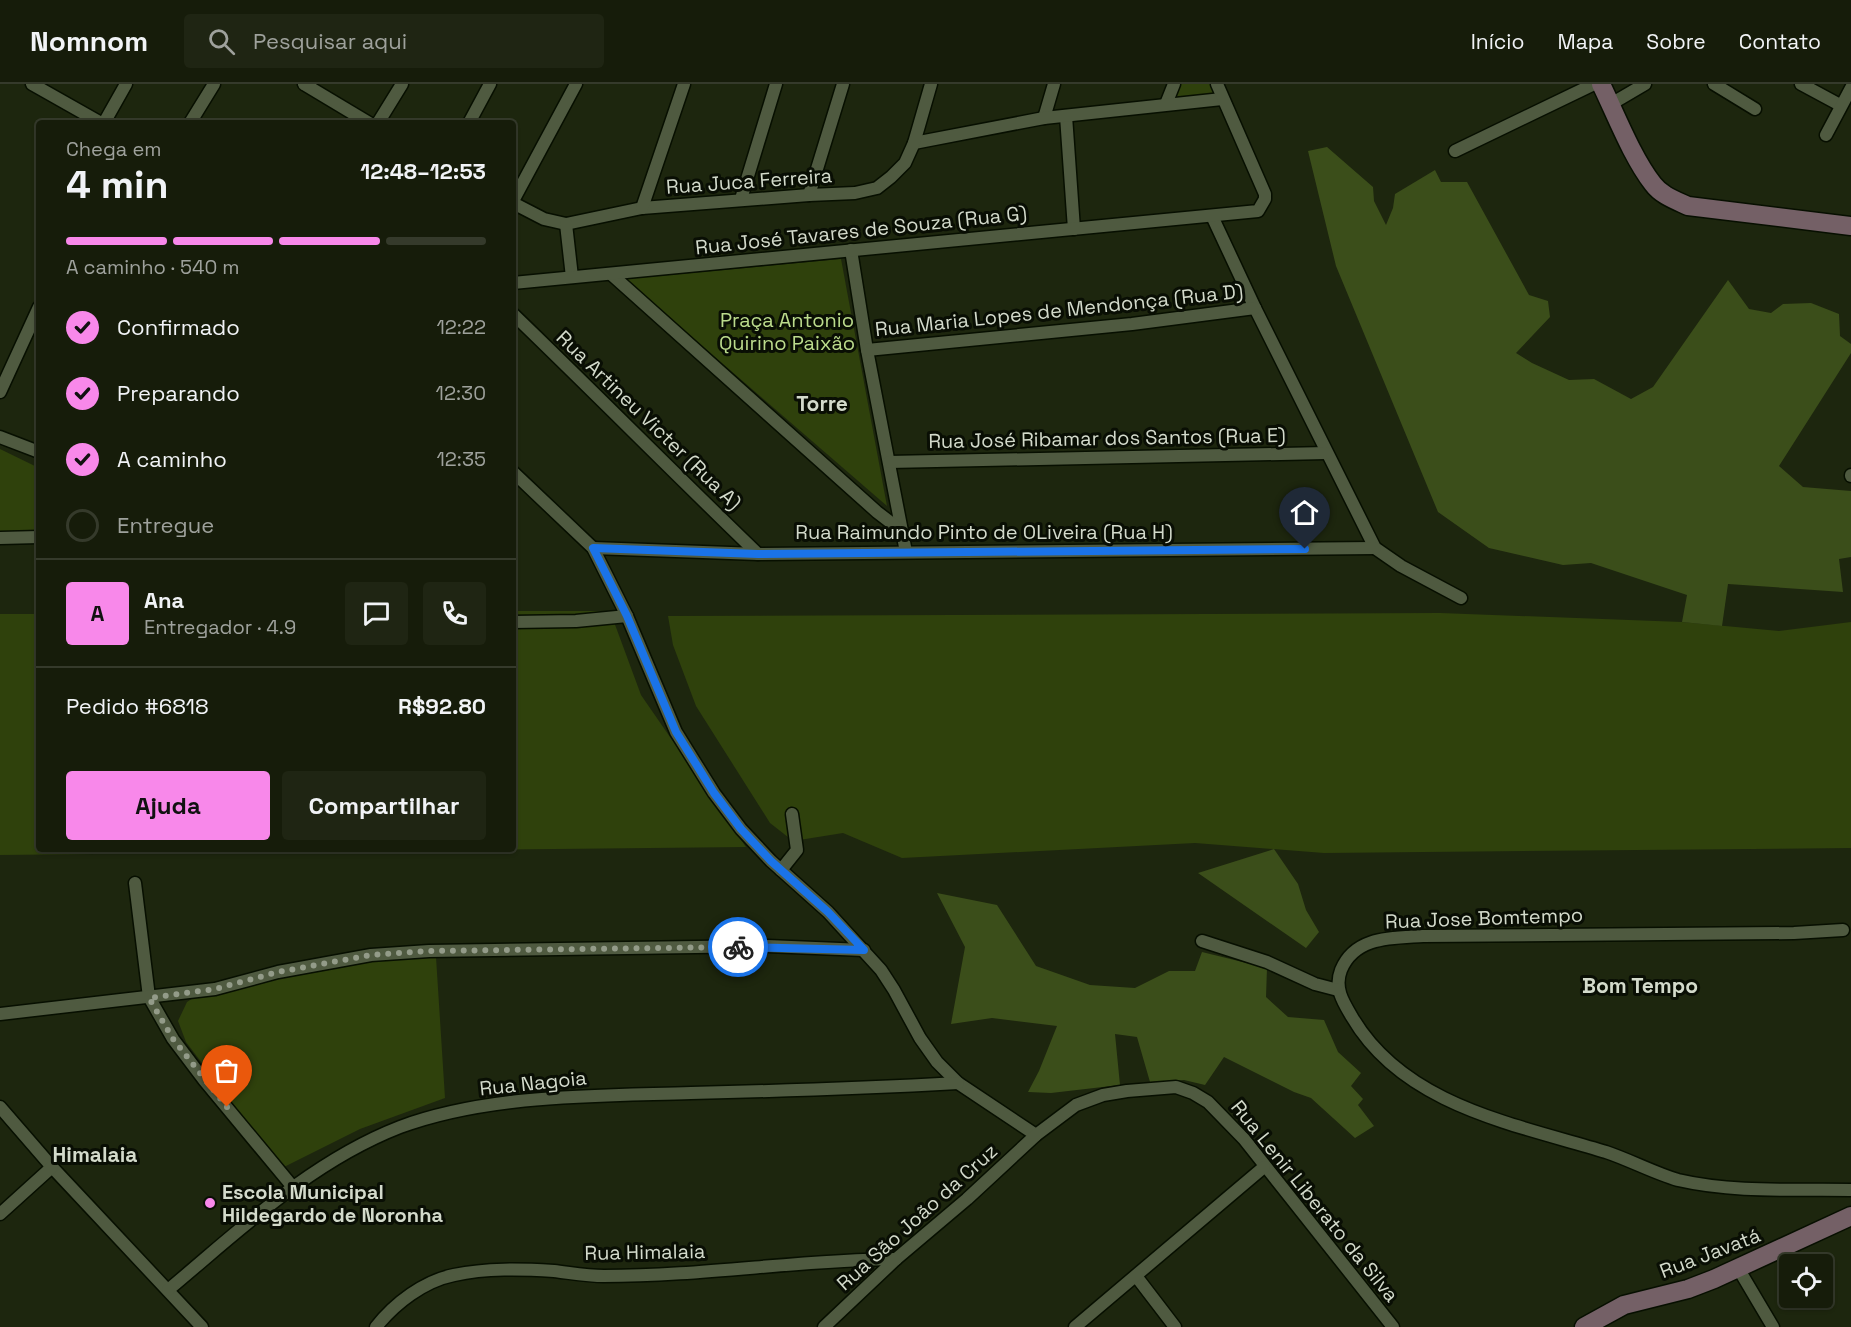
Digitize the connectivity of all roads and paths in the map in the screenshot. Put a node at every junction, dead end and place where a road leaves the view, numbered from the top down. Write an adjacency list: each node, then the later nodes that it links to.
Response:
1 (32, 84): 28 (street)
2 (126, 84): 29 (street)
3 (214, 84): 30 (street)
4 (304, 84): 31 (street)
5 (402, 84): 32 (street)
6 (490, 84): 33 (street)
7 (576, 84): 38 (street)
8 (684, 84): 41 (street)
9 (776, 84): 39 (street)
10 (843, 84): 37 (street)
11 (931, 84): 35 (street, Rua Juca Ferreira)
12 (1054, 84): 27 (street)
13 (1174, 84): 22 (street)
14 (1216, 84): 21 (street)
15 (1594, 84): 36 (street)
16 (1601, 84): 23 (street)
17 (1645, 84): 23 (street)
18 (1714, 84): 25 (street)
19 (1801, 84): 24 (street)
20 (1851, 88): 24 (street)
21 (1222, 99): 22 (street); 42 (street, Rua José Tavares de Souza (Rua G))
22 (1166, 104): 26 (street)
23 (1611, 104): 44 (street)
24 (1840, 105): 34 (street)
25 (1755, 109)
26 (1066, 116): 27 (street); 45 (street)
27 (1044, 118): 35 (street)
28 (97, 120)
29 (104, 120)
30 (192, 120)
31 (364, 120)
32 (380, 120)
33 (471, 120)
34 (1826, 135)
35 (914, 143): 37 (street, Rua Juca Ferreira)
36 (1455, 151)
37 (809, 195): 39 (street, Rua Juca Ferreira)
38 (516, 196)
39 (741, 199): 41 (street, Rua Juca Ferreira)
40 (516, 204): 43 (street)
41 (642, 208): 43 (street, Rua Juca Ferreira)
42 (1212, 216): 45 (street, Rua José Tavares de Souza (Rua G)); 50 (street)
43 (566, 224): 48 (street)
44 (1851, 226)
45 (1074, 229): 46 (street, Rua José Tavares de Souza (Rua G))
46 (851, 250): 47 (street, Rua José Tavares de Souza (Rua G)); 53 (street)
47 (611, 274): 48 (street, Rua José Tavares de Souza (Rua G)); 60 (street)
48 (572, 277): 49 (street, Rua José Tavares de Souza (Rua G))
49 (516, 284)
50 (1255, 308): 53 (street, Rua Maria Lopes de Mendonça (Rua D)); 57 (street)
51 (36, 314): 54 (street)
52 (516, 318): 66 (street, Rua Artineu Victer (Rua A))
53 (867, 350): 58 (street)
54 (0, 392)
55 (0, 437): 56 (street)
56 (36, 451)
57 (1326, 453): 58 (street, Rua José Ribamar dos Santos (Rua E)); 64 (street)
58 (889, 462): 60 (street)
59 (516, 475): 63 (street)
60 (903, 532): 65 (street)
61 (36, 537): 62 (street)
62 (0, 538)
63 (593, 548): 66 (street, Rua Raimundo Pinto de OLiveira (Rua H)); 68 (street)
64 (1375, 548): 65 (street, Rua Raimundo Pinto de OLiveira (Rua H)); 67 (street)
65 (906, 552): 66 (street, Rua Raimundo Pinto de OLiveira (Rua H))
66 (758, 554)
67 (1461, 598)
68 (627, 616): 69 (street); 71 (street)
69 (516, 622)
70 (792, 814): 71 (street)
71 (781, 870): 75 (street)
72 (135, 883): 77 (street)
73 (1843, 930): 76 (street, Rua Jose Bomtempo)
74 (1202, 941): 76 (street)
75 (864, 950): 77 (street); 79 (street)
76 (1338, 990): 85 (street)
77 (149, 998): 78 (street); 84 (street)
78 (0, 1014)
79 (958, 1083): 81 (street); 84 (street, Rua Nagoia)
80 (0, 1107): 82 (street)
81 (1036, 1135): 83 (street, Rua Lenir Liberato da Silva); 88 (street, Rua São João da Cruz)
82 (52, 1167): 86 (street); 91 (street)
83 (1264, 1167): 90 (street); 97 (street, Rua Lenir Liberato da Silva)
84 (292, 1186): 91 (street, Rua Nagoia)
85 (1851, 1190)
86 (0, 1214)
87 (1851, 1216): 89 (street, Rua Javatá)
88 (896, 1259): 93 (street, Rua Himalaia); 94 (street, Rua São João da Cruz)
89 (1738, 1268): 98 (street, Rua Javatá); 99 (street)
90 (1136, 1276): 95 (street); 96 (street)
91 (168, 1290): 92 (street)
92 (202, 1327)
93 (376, 1327)
94 (824, 1327)
95 (1075, 1327)
96 (1175, 1327)
97 (1393, 1327)
98 (1584, 1327)
99 (1773, 1327)

